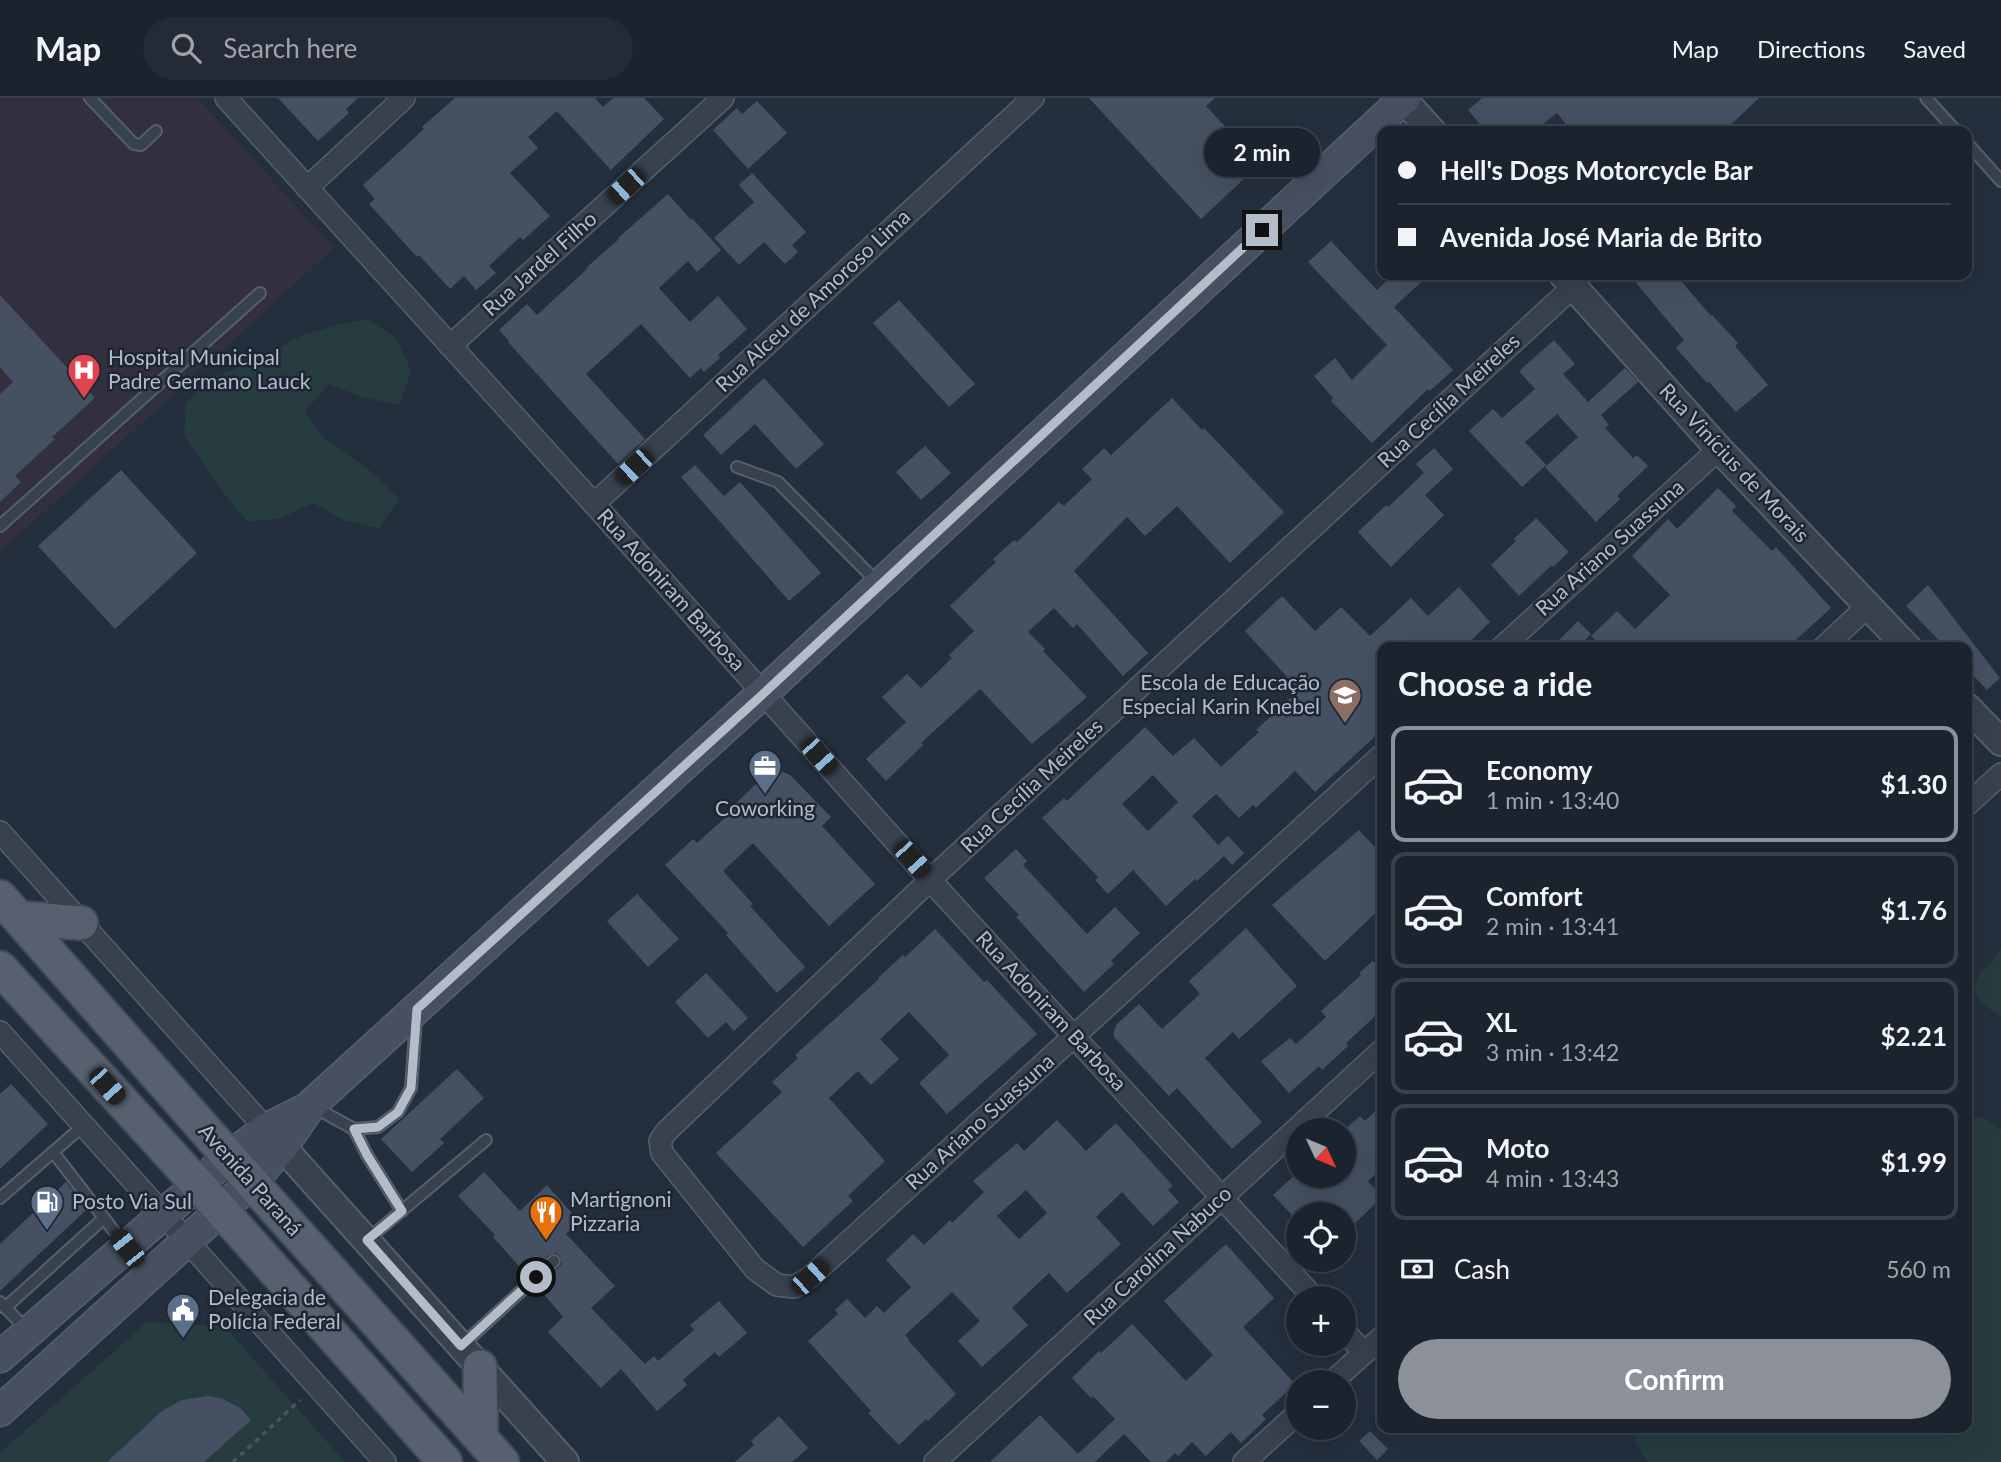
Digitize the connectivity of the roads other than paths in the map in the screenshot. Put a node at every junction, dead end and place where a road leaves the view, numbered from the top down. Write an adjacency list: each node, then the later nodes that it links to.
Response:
1 (90, 98): 10 (lane)
2 (226, 98): 13 (street, Rua Adoniram Barbosa)
3 (404, 98): 13 (street)
4 (723, 98): 16 (street, Rua Jardel Filho)
5 (1033, 98): 19 (street, Rua Alceu de Amoroso Lima)
6 (1926, 98): 9 (lane)
7 (1403, 99): 8 (street); 21 (main road)
8 (1427, 126)
9 (1951, 126)
10 (156, 131)
11 (1972, 149): 12 (lane)
12 (2001, 181)
13 (307, 188): 16 (street, Rua Adoniram Barbosa)
14 (1568, 281): 17 (street, Rua Vinícius de Morais); 33 (street, Rua Cecília Meireles)
15 (260, 293): 20 (lane)
16 (450, 346): 19 (street, Rua Adoniram Barbosa)
17 (1719, 449): 22 (street, Rua Vinícius de Morais); 23 (street, Rua Ariano Suassuna)
18 (737, 467): 21 (lane)
19 (594, 504): 26 (street, Rua Adoniram Barbosa)
20 (0, 526)
21 (880, 585): 26 (main road)
22 (1868, 606): 24 (street); 25 (street, Rua Vinícius de Morais)
23 (1508, 642)
24 (1829, 642)
25 (1902, 642)
26 (763, 694): 33 (street, Rua Adoniram Barbosa); 37 (main road)
27 (1972, 712): 28 (street)
28 (2001, 742)
29 (1377, 760): 39 (street, Rua Ariano Suassuna)
30 (2001, 774): 31 (street)
31 (1972, 800)
32 (0, 832): 35 (street)
33 (930, 880): 39 (street, Rua Adoniram Barbosa); 60 (street, Rua Cecília Meireles)
34 (9, 907): 35 (main road); 47 (main road, Avenida Paraná)
35 (81, 923): 44 (street)
36 (0, 968): 49 (main road, Avenida Paraná)
37 (417, 1009): 41 (main road); 43 (lane)
38 (0, 1032): 42 (street)
39 (1074, 1036): 50 (street, Rua Adoniram Barbosa); 60 (street, Rua Ariano Suassuna)
40 (1377, 1055): 50 (street, Rua Carolina Nabuco)
41 (310, 1106): 43 (lane); 44 (main road)
42 (83, 1126): 46 (lane); 54 (street)
43 (354, 1129): 53 (lane)
44 (274, 1138): 47 (main road); 48 (main road); 56 (street)
45 (486, 1140): 53 (lane)
46 (53, 1152): 51 (lane); 55 (lane)
47 (229, 1157): 48 (main road, Avenida Paraná); 49 (main road)
48 (252, 1182): 52 (main road); 72 (main road, Avenida Paraná)
49 (197, 1184): 52 (main road, Avenida Paraná); 54 (main road)
50 (1222, 1197): 61 (street, Rua Adoniram Barbosa); 76 (street, Rua Carolina Nabuco)
51 (0, 1198)
52 (221, 1210): 57 (main road); 74 (main road, Avenida Paraná)
53 (402, 1211): 56 (lane)
54 (163, 1215): 57 (street); 58 (main road)
55 (104, 1218): 58 (lane); 62 (lane)
56 (367, 1240): 67 (street)
57 (187, 1241): 70 (main road); 73 (street)
58 (127, 1248): 63 (main road)
59 (554, 1261): 67 (lane)
60 (755, 1269)
61 (1303, 1286)
62 (3, 1305): 63 (lane)
63 (29, 1332): 68 (main road)
64 (1377, 1341): 66 (street)
65 (1356, 1344): 66 (street)
66 (1364, 1353): 69 (street)
67 (470, 1356): 72 (main road); 75 (street)
68 (0, 1357)
69 (1345, 1370)
70 (0, 1410)
71 (1286, 1424): 77 (street)
72 (492, 1450)
73 (385, 1462)
74 (445, 1462)
75 (565, 1462)
76 (935, 1462)
77 (1244, 1462)

